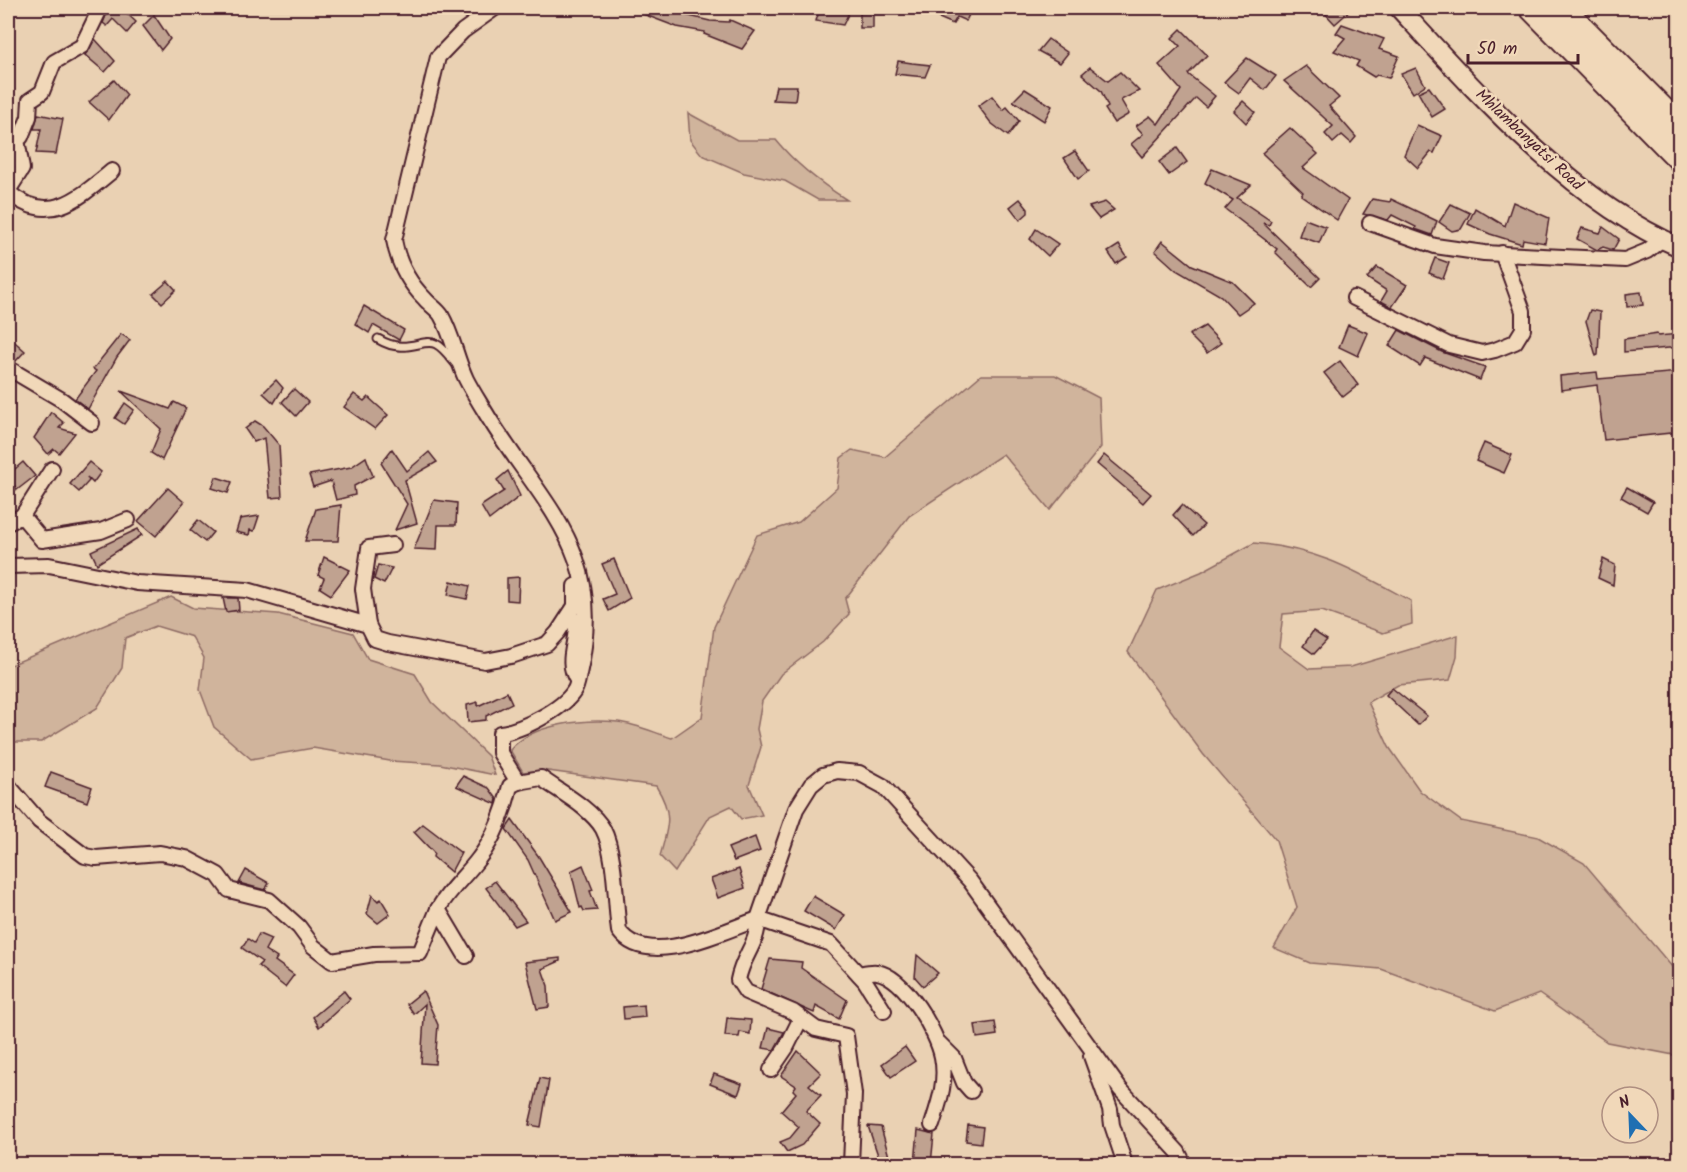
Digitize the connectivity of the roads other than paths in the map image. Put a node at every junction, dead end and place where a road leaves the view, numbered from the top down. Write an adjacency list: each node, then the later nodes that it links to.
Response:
1 (495, 8): 18 (street)
2 (1400, 8): 12 (main road, Mhlambanyatsi Road)
3 (1532, 8): 8 (highway)
4 (1562, 8): 6 (highway)
5 (98, 13): 7 (street)
6 (1680, 127)
7 (8, 141): 10 (street)
8 (1680, 159)
9 (112, 171): 10 (street)
10 (8, 192)
11 (1370, 222): 14 (street)
12 (1661, 240): 13 (main road, Mhlambanyatsi Road); 14 (street)
13 (1680, 248)
14 (1502, 254): 15 (street)
15 (1354, 298)
16 (378, 339): 18 (lane)
17 (8, 368): 19 (street)
18 (464, 372): 25 (street)
19 (92, 423)
20 (52, 470): 21 (street)
21 (22, 516): 22 (street); 23 (street)
22 (128, 520)
23 (8, 523)
24 (393, 545): 28 (street)
25 (576, 557): 27 (street); 29 (street)
26 (8, 566): 28 (street)
27 (575, 606): 28 (street); 29 (street)
28 (368, 625)
29 (577, 680): 30 (street)
30 (518, 782): 32 (street); 33 (street)
31 (8, 785): 32 (street)
32 (438, 909): 34 (street)
33 (758, 919): 35 (street); 37 (street); 39 (street)
34 (466, 956)
35 (859, 974): 36 (street); 38 (street)
36 (884, 1011)
37 (800, 1020): 40 (street); 44 (street)
38 (937, 1041): 41 (street); 42 (street)
39 (1088, 1046): 43 (street); 45 (street)
40 (771, 1070)
41 (971, 1091)
42 (932, 1125)
43 (1181, 1158): 46 (street)
44 (851, 1164)
45 (1125, 1164)
46 (1191, 1164)

